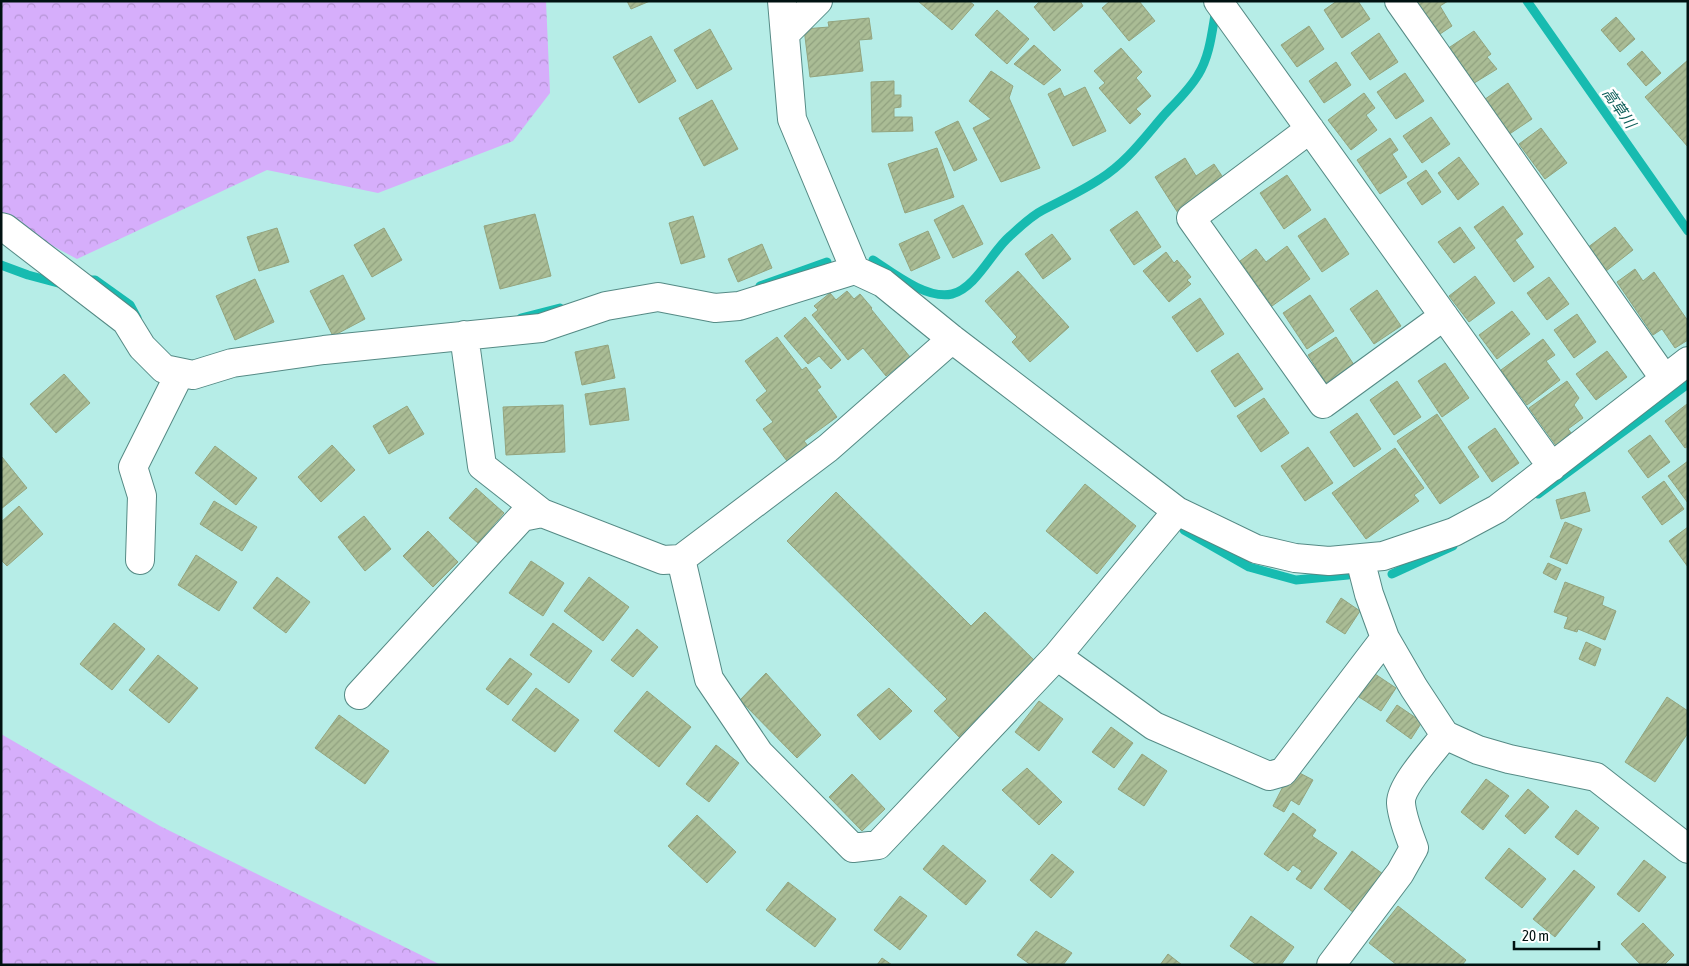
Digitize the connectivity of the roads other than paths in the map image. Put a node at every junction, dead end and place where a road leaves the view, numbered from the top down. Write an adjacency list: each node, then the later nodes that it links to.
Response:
1 (782, 1): 5 (street)
2 (818, 1): 5 (street)
3 (1218, 1): 6 (street)
4 (1399, 1): 14 (street)
5 (786, 33): 8 (street)
6 (1310, 129): 9 (street); 9 (street)
7 (1, 227): 13 (street)
8 (855, 270): 10 (street); 11 (street)
9 (1444, 316): 15 (street)
10 (464, 335): 13 (street); 17 (street)
11 (952, 339): 16 (street); 18 (street)
12 (1688, 361): 14 (street)
13 (180, 372): 20 (street)
14 (1664, 378): 15 (street)
15 (1552, 467): 19 (street)
16 (1176, 511): 19 (street); 22 (street)
17 (542, 513): 18 (street); 23 (street)
18 (681, 559): 22 (street)
19 (1360, 559): 21 (street)
20 (140, 560)
21 (1385, 638): 22 (street); 24 (street)
22 (1057, 656)
23 (359, 695)
24 (1445, 735): 25 (street); 26 (street)
25 (1688, 849)
26 (1331, 965)

